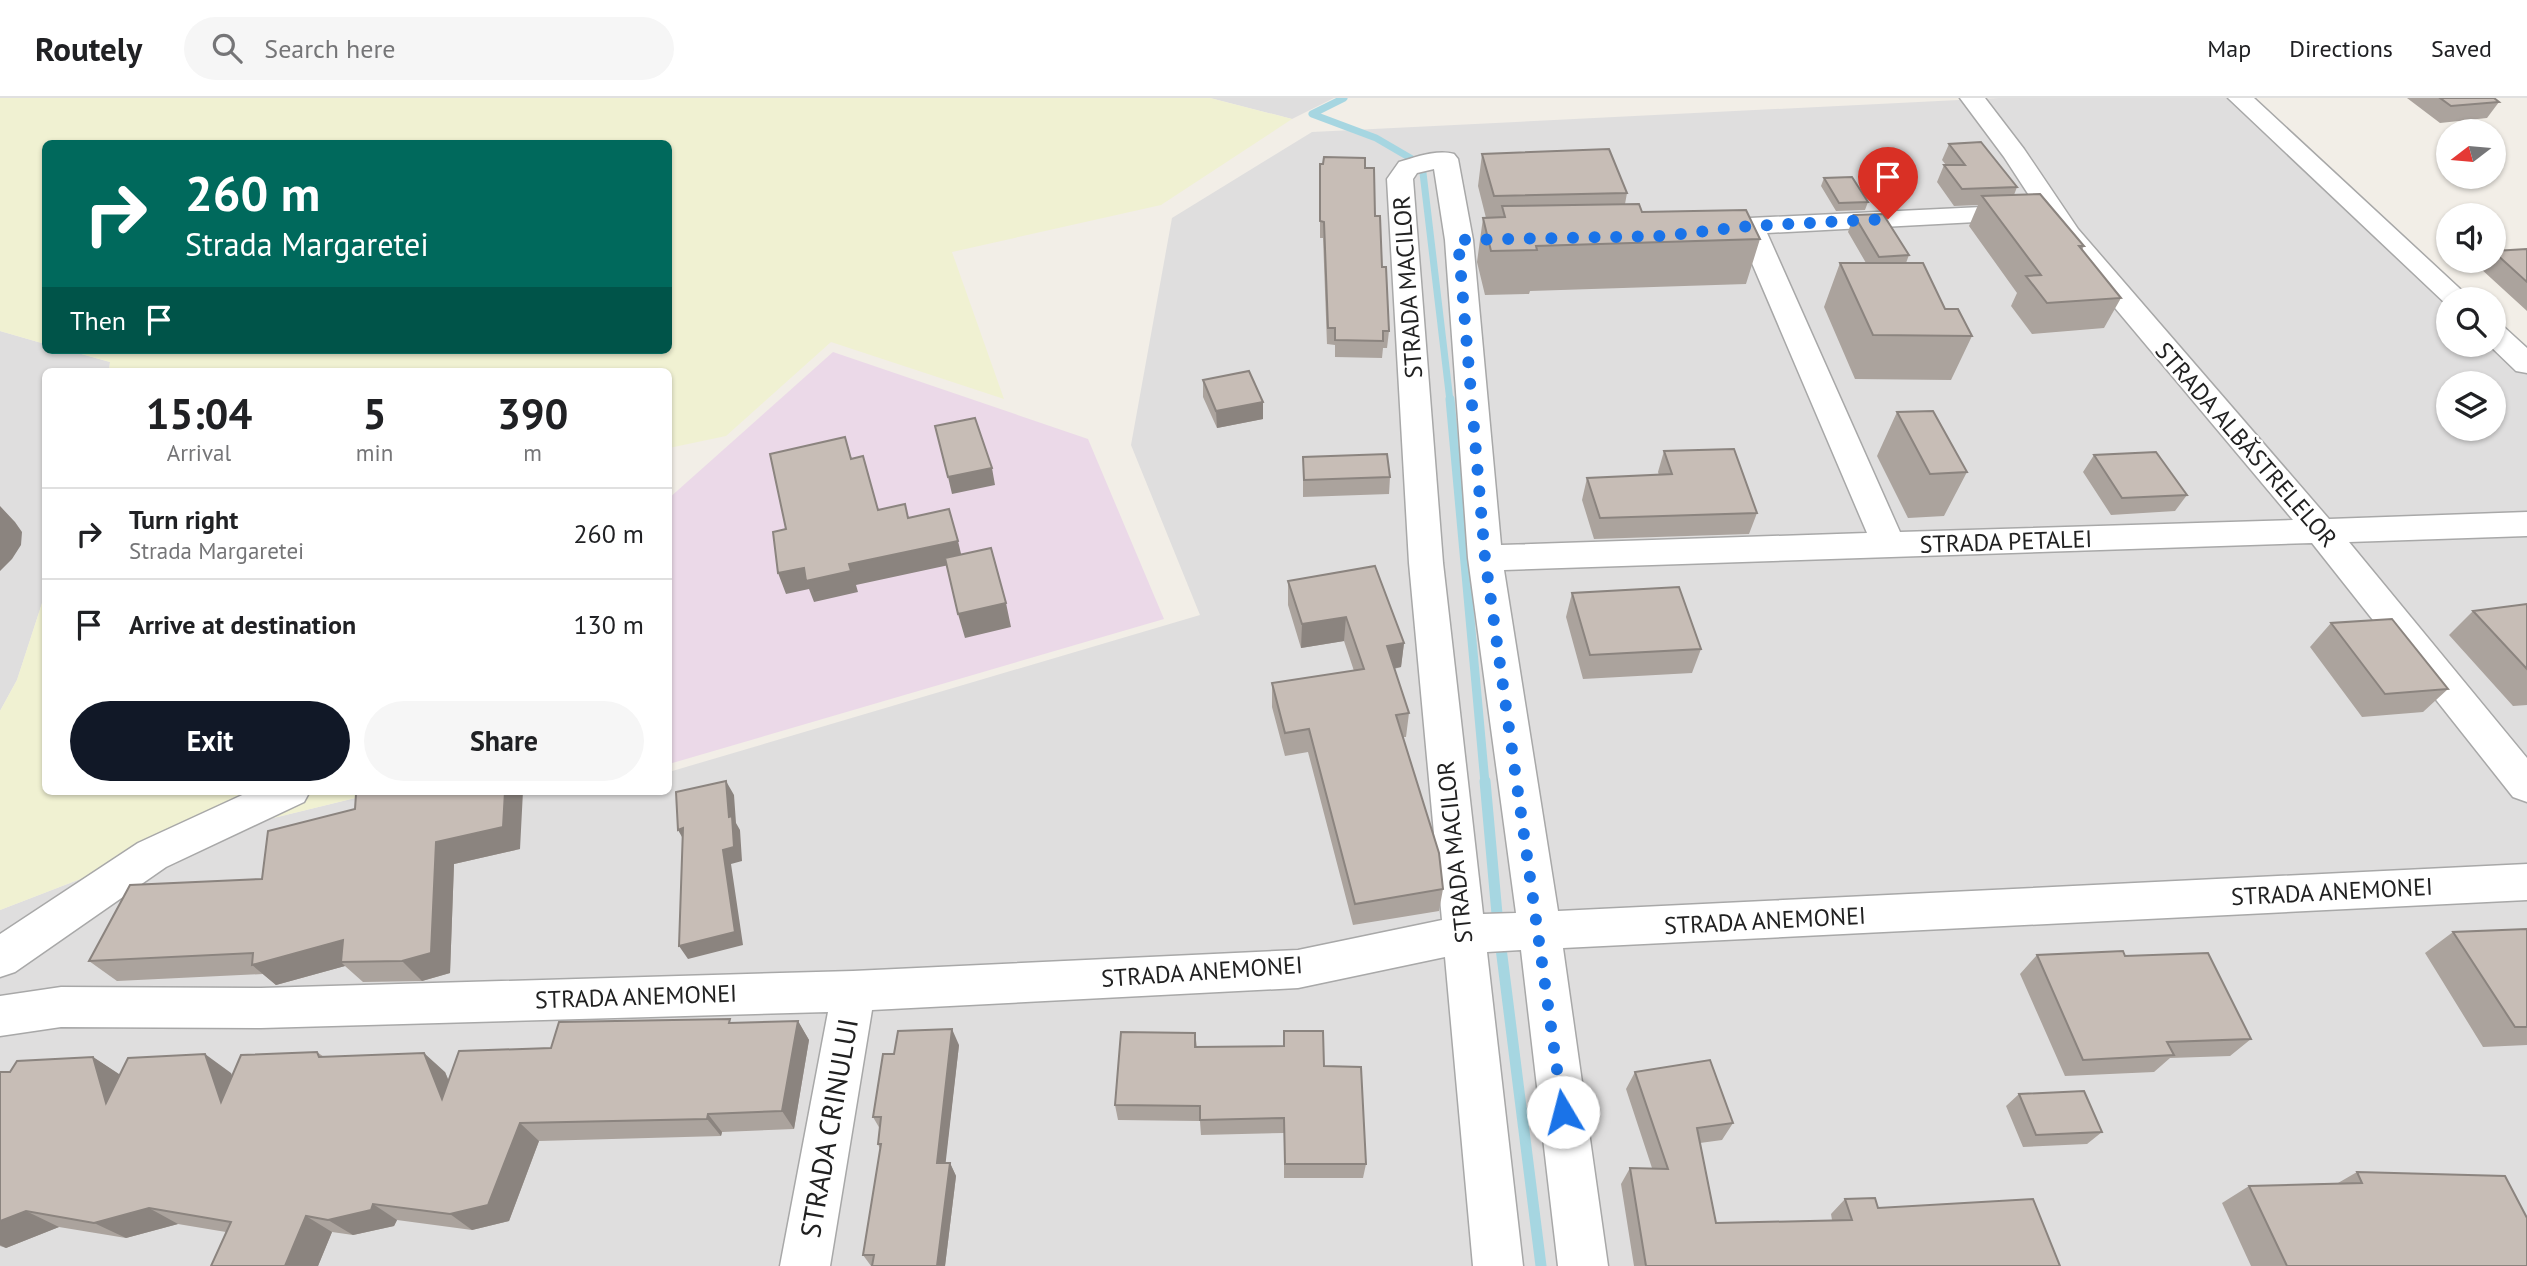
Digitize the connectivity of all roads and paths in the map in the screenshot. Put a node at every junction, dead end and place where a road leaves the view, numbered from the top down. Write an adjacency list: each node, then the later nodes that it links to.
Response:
1 (1972, 98): 3 (street, STRADA ALBĂSTRELELOR)
2 (2240, 98): 6 (street)
3 (2053, 212): 4 (street); 10 (street, STRADA ALBĂSTRELELOR)
4 (1750, 226): 5 (street); 11 (street)
5 (1676, 234)
6 (2444, 287)
7 (2506, 343): 8 (street)
8 (2525, 359)
9 (2527, 524): 10 (street, STRADA PETALEI)
10 (2322, 532): 11 (street, STRADA PETALEI); 13 (street, STRADA ALBĂSTRELELOR)
11 (1889, 546): 12 (street, STRADA PETALEI)
12 (1485, 558): 16 (street, STRADA MACILOR); 17 (street, STRADA MACILOR)
13 (2527, 786)
14 (281, 795): 18 (street)
15 (2527, 882): 16 (street, STRADA ANEMONEI)
16 (1530, 933): 17 (street, STRADA ANEMONEI); 23 (street, STRADA MACILOR)
17 (1470, 934): 19 (street, STRADA ANEMONEI); 22 (street, STRADA MACILOR)
18 (0, 958)
19 (853, 991): 20 (street, STRADA ANEMONEI); 21 (street, STRADA CRINULUI)
20 (0, 1016)
21 (806, 1266)
22 (1498, 1266)
23 (1583, 1266)

